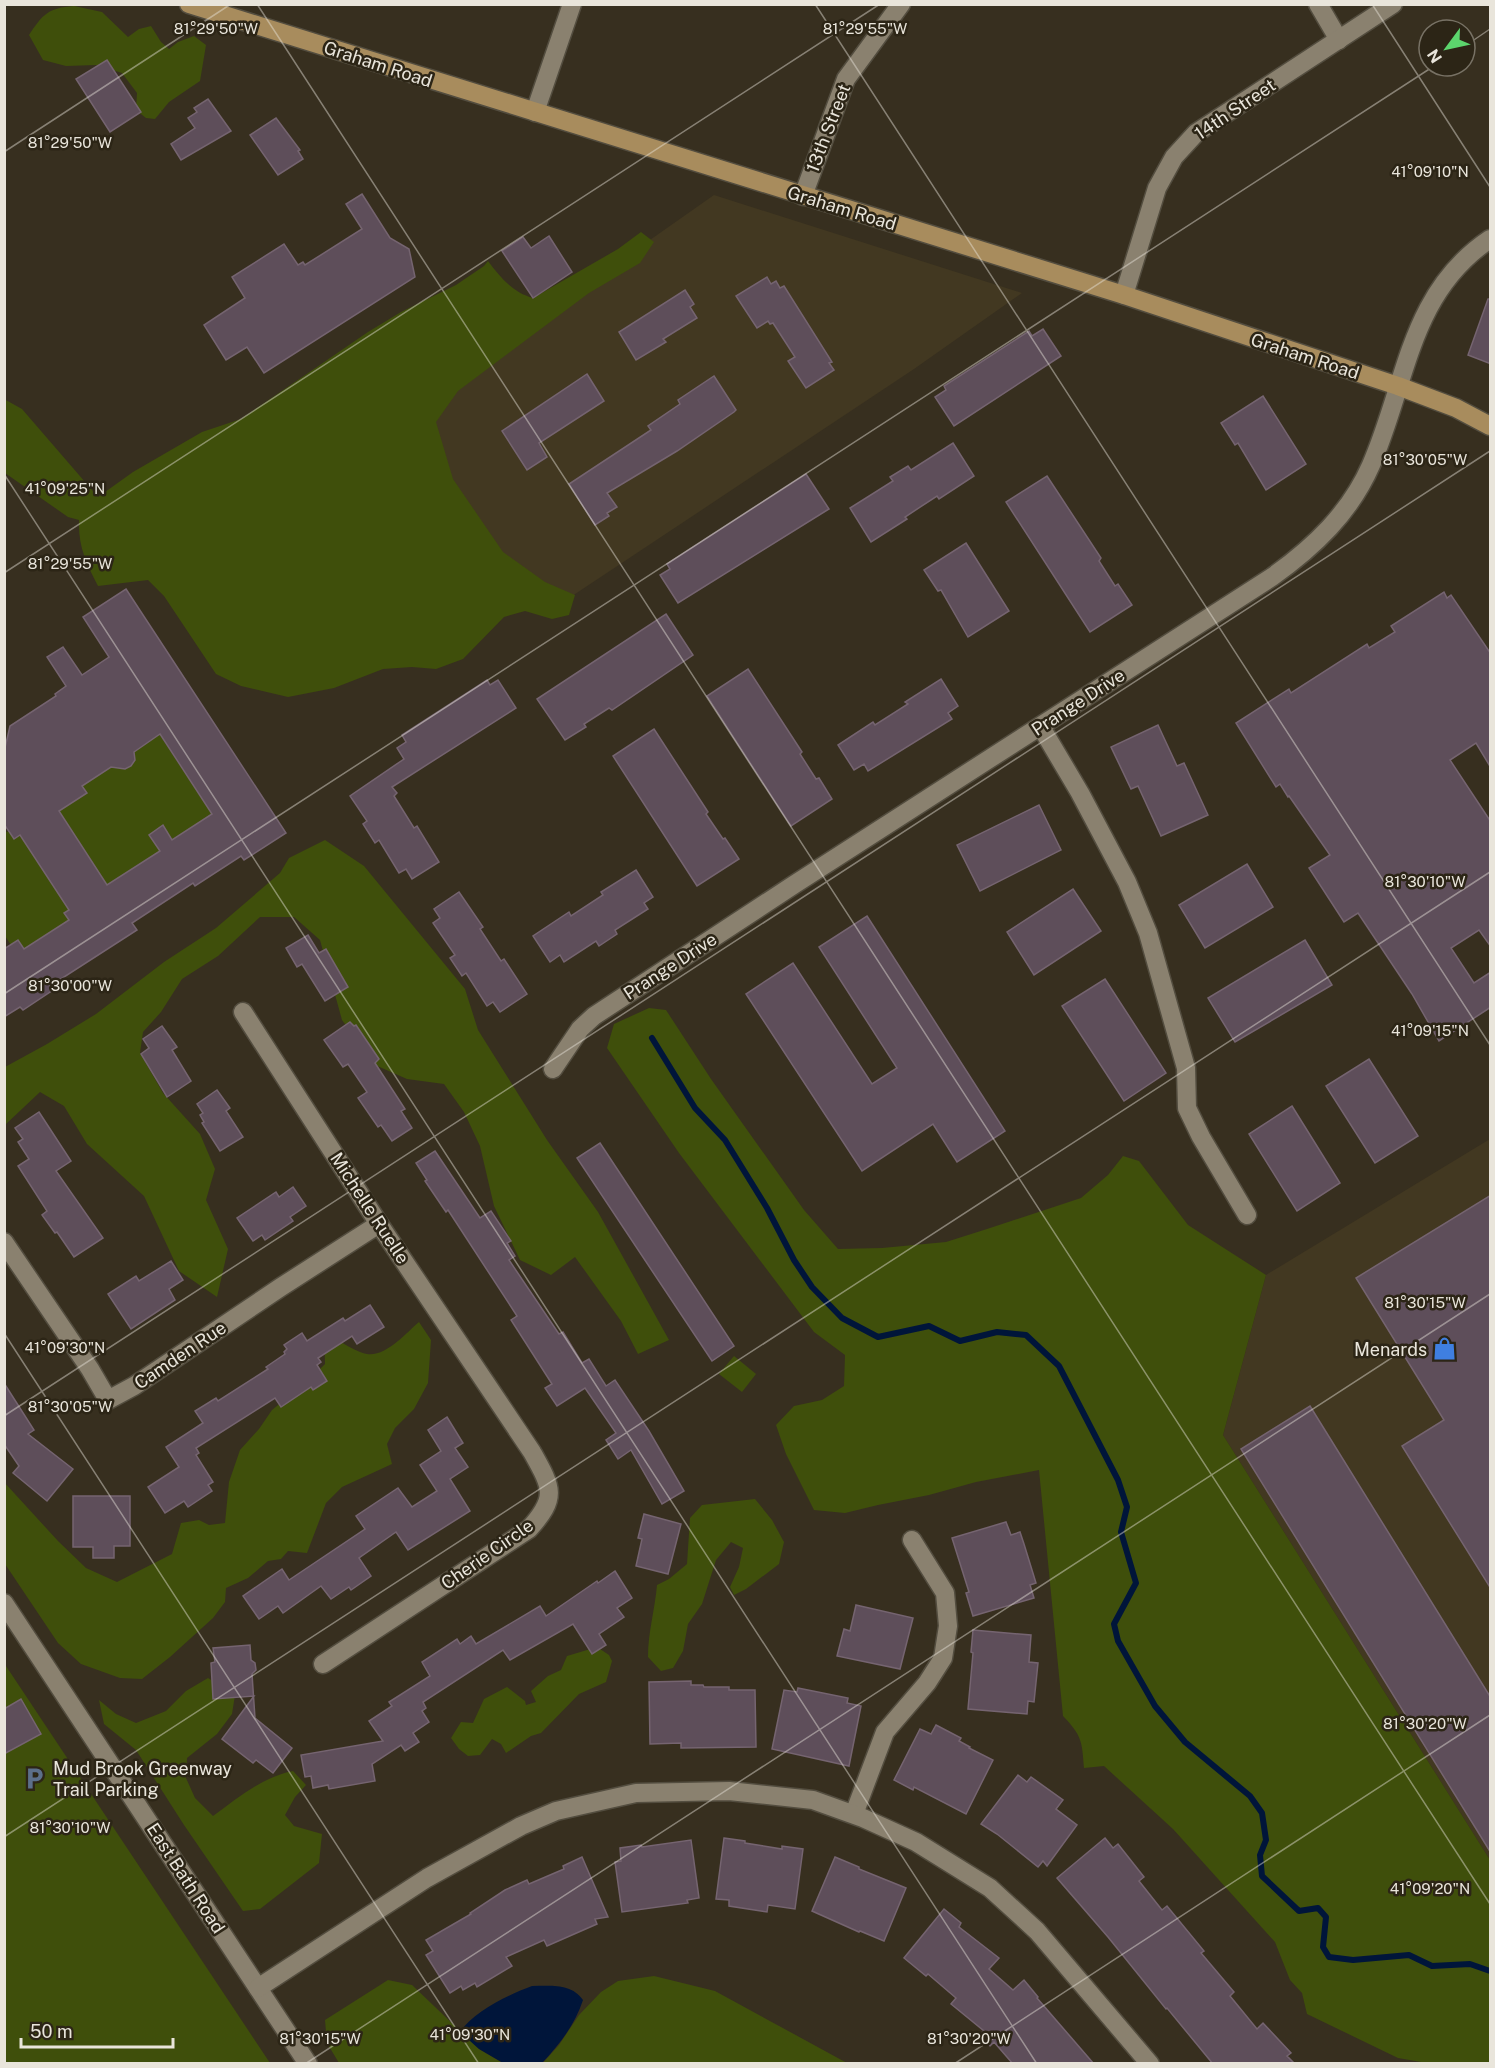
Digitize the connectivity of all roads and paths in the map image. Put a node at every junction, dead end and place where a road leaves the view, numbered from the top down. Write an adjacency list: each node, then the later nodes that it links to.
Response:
1 (189, 4): 7 (main road, Graham Road)
2 (572, 4): 7 (street)
3 (901, 4): 8 (street, 13th Street)
4 (1318, 4): 6 (street)
5 (1393, 4): 6 (street, 14th Street)
6 (1339, 39): 10 (street, 14th Street)
7 (535, 112): 8 (main road, Graham Road)
8 (803, 196): 10 (main road, Graham Road)
9 (1491, 238): 11 (street, Prange Drive)
10 (1124, 295): 11 (main road, Graham Road)
11 (1398, 386): 12 (main road, Graham Road); 13 (street, Prange Drive)
12 (1491, 426)
13 (1041, 726): 15 (street, Prange Drive); 16 (street)
14 (243, 1012): 17 (street, Michelle Ruelle)
15 (553, 1070)
16 (1247, 1215)
17 (379, 1224): 18 (street, Camden Rue); 19 (street, Michelle Ruelle)
18 (4, 1242)
19 (498, 1402): 22 (street, Cherie Circle)
20 (912, 1540): 23 (street)
21 (4, 1603): 24 (street, East Bath Road)
22 (322, 1664)
23 (854, 1814): 24 (street); 26 (street)
24 (258, 1988): 25 (street, East Bath Road)
25 (308, 2064)
26 (1150, 2064)

